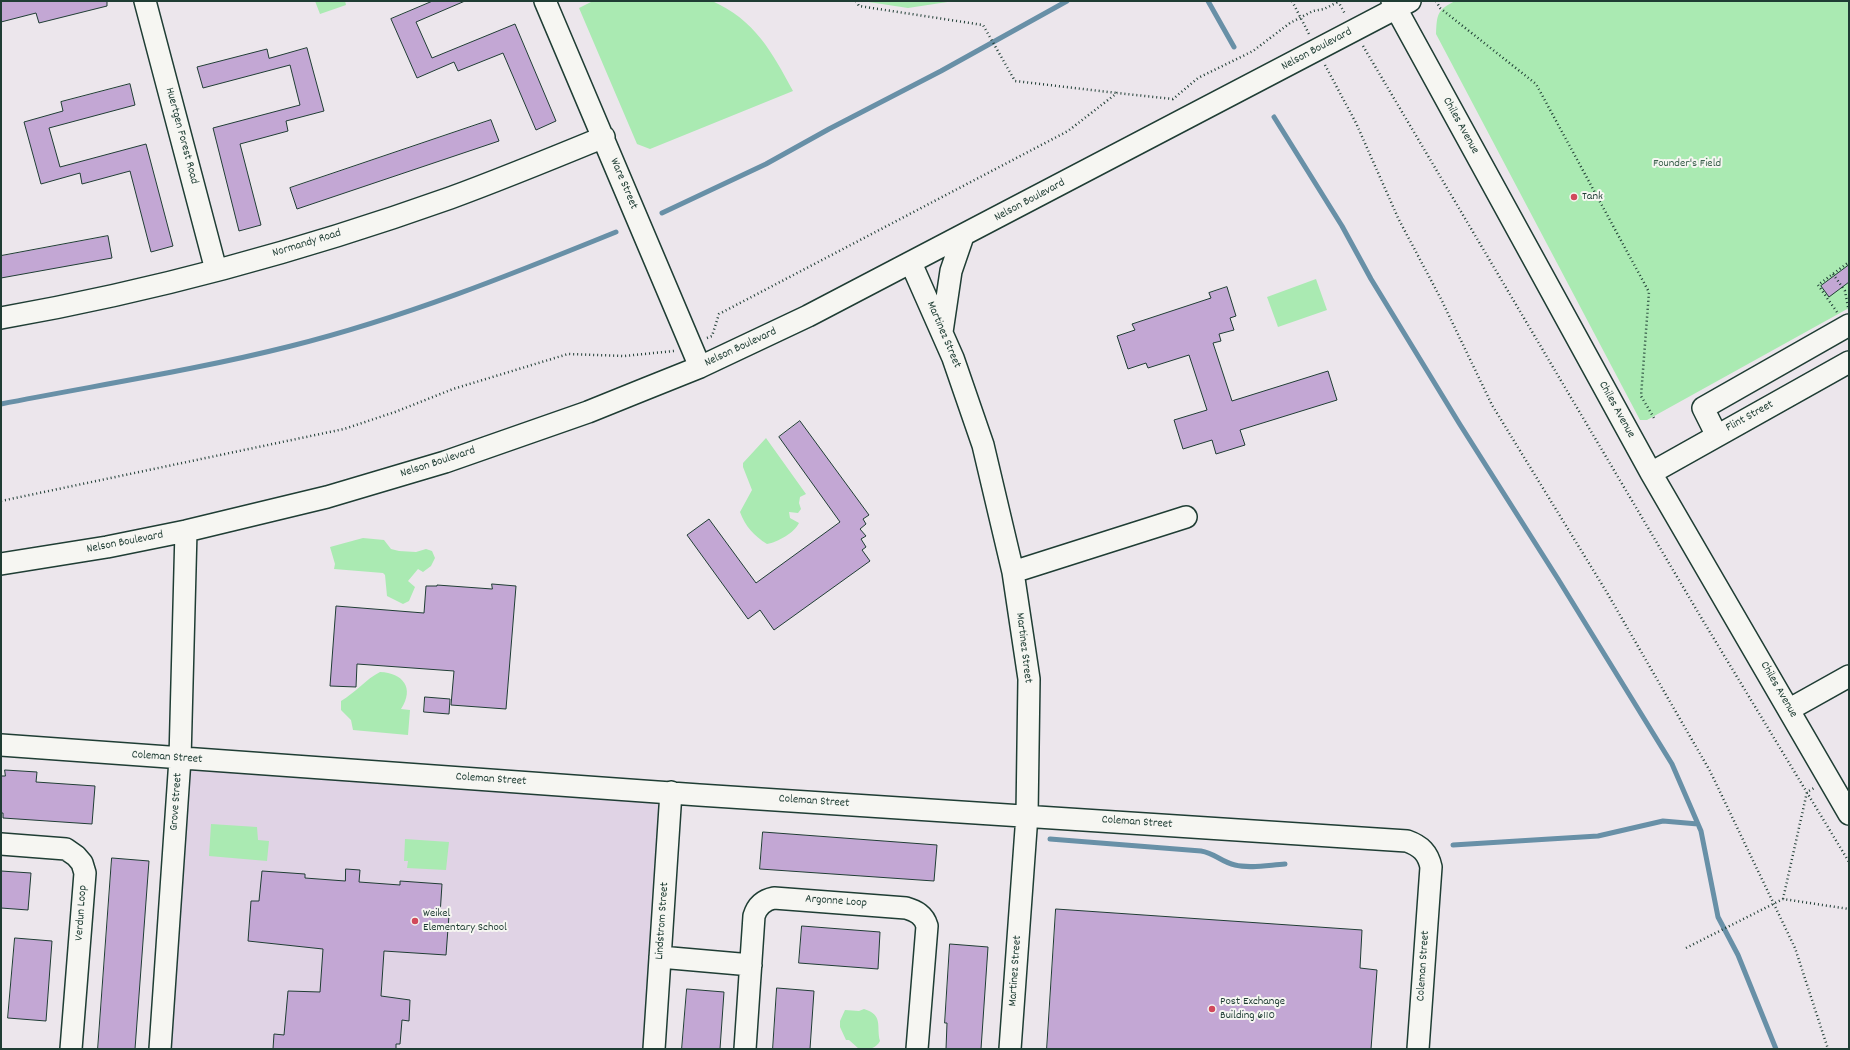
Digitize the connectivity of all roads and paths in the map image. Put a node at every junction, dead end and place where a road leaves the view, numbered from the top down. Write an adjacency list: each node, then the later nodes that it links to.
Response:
1 (145, 1): 15 (street, Huertgen Forest Road)
2 (545, 1): 11 (street, Ware Street)
3 (856, 1): 10 (path)
4 (1292, 1): 9 (path)
5 (1338, 1): 8 (path)
6 (1436, 1): 23 (path)
7 (1399, 3): 8 (street, Nelson Boulevard); 25 (street, Chiles Avenue)
8 (1354, 31): 9 (street, Nelson Boulevard); 37 (path)
9 (1317, 50): 12 (street, Nelson Boulevard); 43 (path)
10 (1117, 93)
11 (604, 137): 15 (street, Normandy Road); 22 (street, Ware Street)
12 (962, 236): 13 (street, Nelson Boulevard); 20 (street)
13 (911, 263): 20 (street, Martinez Street); 22 (street, Nelson Boulevard)
14 (1849, 263): 16 (path)
15 (216, 270): 18 (street, Normandy Road)
16 (1833, 274): 17 (path); 19 (path)
17 (1849, 310)
18 (1, 318)
19 (1844, 320): 24 (street)
20 (942, 332): 30 (street, Martinez Street)
21 (1849, 362): 24 (street, Flint Street)
22 (700, 367): 27 (street, Nelson Boulevard)
23 (1654, 418)
24 (1717, 436): 25 (street, Flint Street)
25 (1651, 473): 32 (street, Chiles Avenue)
26 (1186, 517): 30 (street)
27 (186, 531): 28 (street, Nelson Boulevard); 34 (street, Grove Street)
28 (11, 563): 29 (street, Nelson Boulevard)
29 (1, 567)
30 (1013, 572): 39 (street, Martinez Street)
31 (1841, 680): 32 (street)
32 (1790, 710): 35 (street, Chiles Avenue)
33 (1, 746): 34 (street, Coleman Street)
34 (180, 759): 36 (street, Coleman Street); 49 (street, Grove Street)
35 (1830, 779): 37 (path); 38 (street, Chiles Avenue)
36 (671, 792): 39 (street, Coleman Street); 46 (street, Lindstrom Street)
37 (1807, 792): 41 (path); 42 (path)
38 (1849, 814)
39 (1027, 815): 53 (street, Martinez Street); 54 (street, Coleman Street)
40 (1, 844): 48 (street, Verdun Loop)
41 (1849, 862)
42 (1783, 899): 43 (path); 44 (path)
43 (1774, 903): 45 (path); 55 (path)
44 (1849, 909)
45 (1686, 948)
46 (660, 957): 47 (street); 50 (street, Lindstrom Street)
47 (751, 965): 51 (street, Argonne Loop); 52 (street, Argonne Loop)
48 (72, 1049)
49 (160, 1049)
50 (654, 1049)
51 (745, 1049)
52 (917, 1049)
53 (1010, 1049)
54 (1418, 1049)
55 (1828, 1049)

